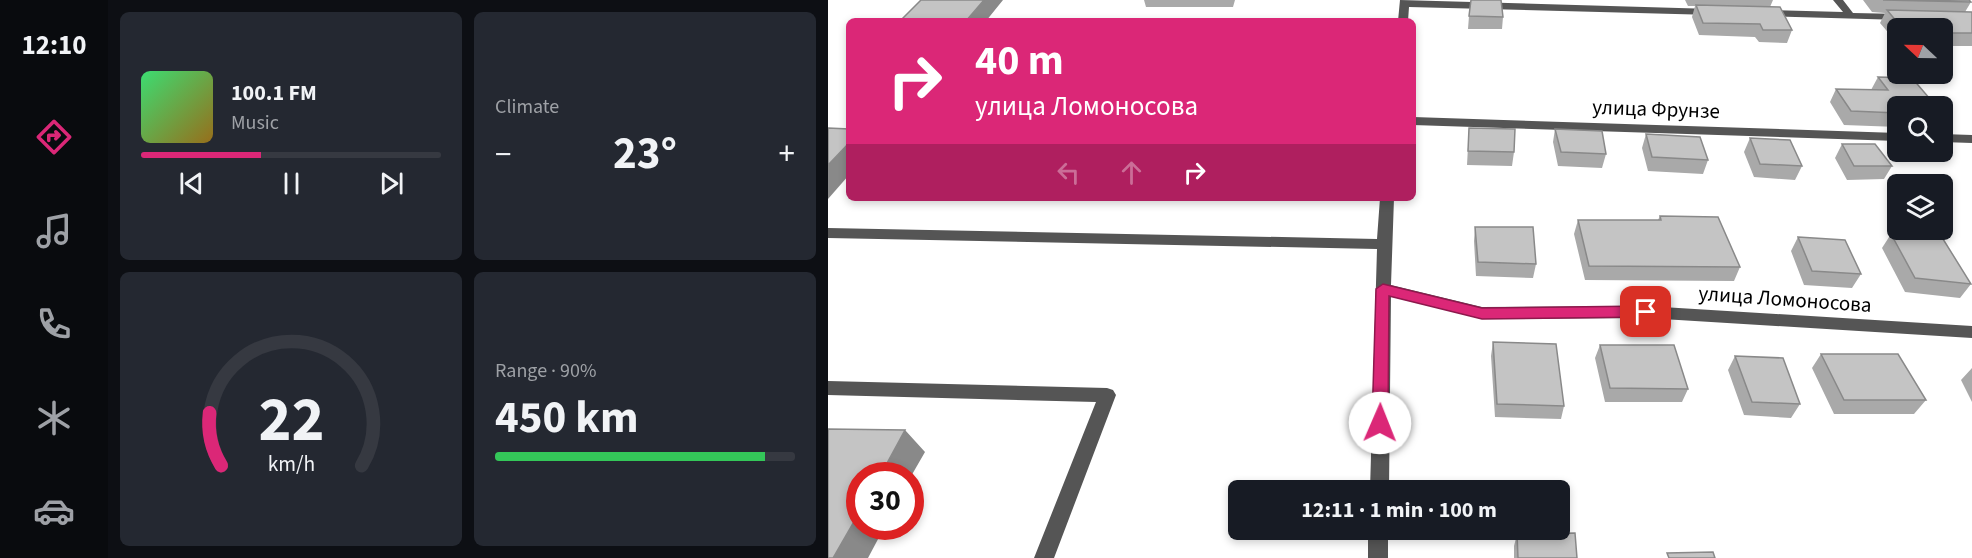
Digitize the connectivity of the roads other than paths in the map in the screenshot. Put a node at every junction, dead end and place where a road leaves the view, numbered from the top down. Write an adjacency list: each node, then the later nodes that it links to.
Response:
1 (1838, 0): 5 (street)
2 (1405, 2): 3 (street); 6 (street)
3 (1722, 12)
4 (1757, 13): 5 (street)
5 (1851, 16): 7 (street)
6 (1403, 18)
7 (1917, 18)
8 (1416, 121): 9 (street, улица Фрунзе)
9 (1887, 137)
10 (1953, 138): 11 (street)
11 (1972, 139)
12 (1388, 201): 14 (street)
13 (828, 233): 14 (street)
14 (1384, 244): 15 (street)
15 (1383, 289): 16 (street, улица Ломоносова); 18 (street)
16 (1972, 332)
17 (828, 388): 20 (street)
18 (1379, 480)
19 (1378, 540): 21 (street)
20 (1044, 558)
21 (1378, 558)

